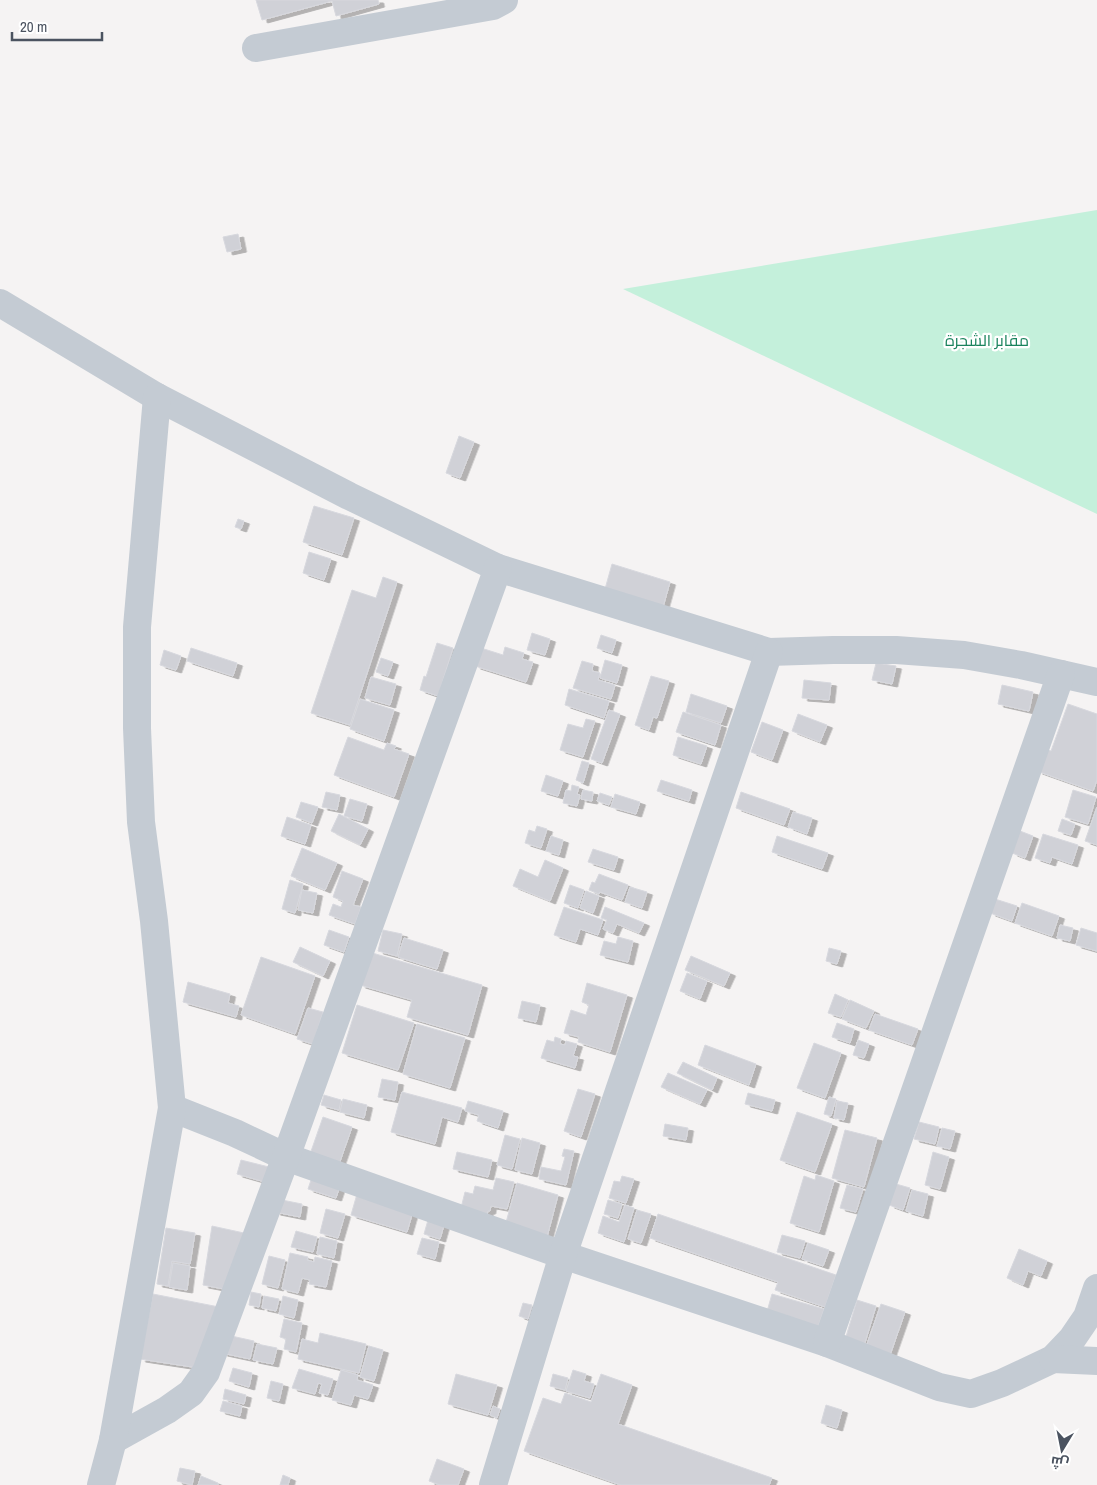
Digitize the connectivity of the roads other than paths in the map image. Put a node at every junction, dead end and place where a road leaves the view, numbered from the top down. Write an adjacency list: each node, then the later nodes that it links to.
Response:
1 (504, 0): 2 (street)
2 (256, 48)
3 (0, 302): 4 (street)
4 (157, 397): 5 (street); 9 (street)
5 (498, 568): 6 (street); 10 (street)
6 (769, 652): 7 (street); 11 (street)
7 (1061, 674): 8 (street); 13 (street)
8 (1097, 682)
9 (172, 1108): 10 (street); 16 (street)
10 (286, 1157): 11 (street); 16 (street)
11 (564, 1255): 13 (street); 18 (street)
12 (1097, 1288): 14 (street)
13 (827, 1343): 14 (street)
14 (1053, 1359): 15 (street)
15 (1097, 1361)
16 (113, 1440): 17 (street)
17 (101, 1485)
18 (493, 1485)

